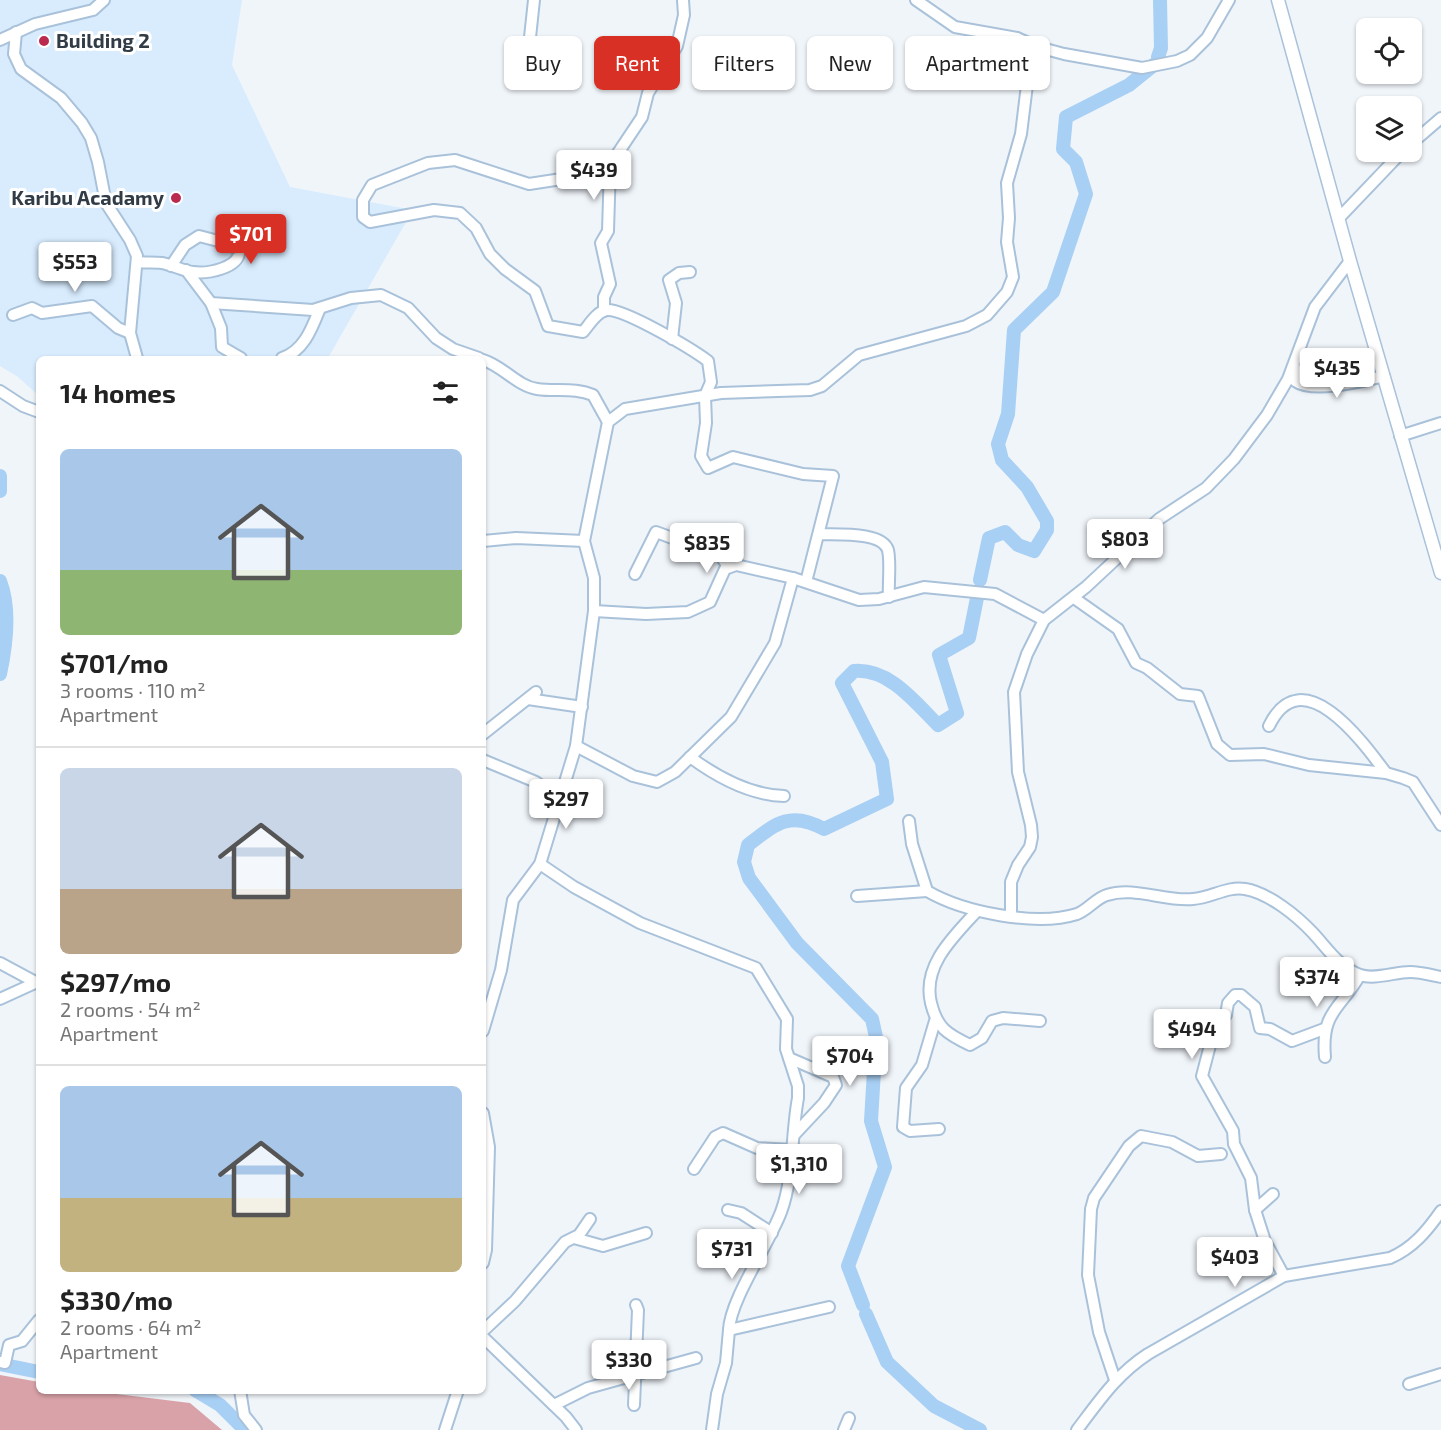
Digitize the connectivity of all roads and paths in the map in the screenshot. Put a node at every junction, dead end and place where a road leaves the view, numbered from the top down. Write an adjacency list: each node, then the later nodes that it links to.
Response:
1 (105, 0): 7 (street)
2 (534, 0): 8 (street)
3 (683, 0): 16 (street)
4 (916, 0): 9 (street)
5 (1229, 0): 11 (street)
6 (1278, 0): 17 (main road)
7 (16, 32): 10 (street); 19 (street)
8 (530, 36)
9 (1006, 36)
10 (0, 40)
11 (1050, 49)
12 (1026, 90): 37 (street)
13 (1441, 118): 14 (street)
14 (1422, 134)
15 (1392, 162): 17 (street)
16 (610, 165): 25 (street); 25 (street)
17 (1338, 219): 18 (main road)
18 (1350, 261): 33 (street); 35 (main road)
19 (138, 262): 20 (street); 27 (street)
20 (171, 266): 21 (street); 21 (street)
21 (186, 270): 23 (street)
22 (690, 272): 28 (street)
23 (211, 303): 24 (street); 30 (street)
24 (320, 308): 31 (street); 32 (street)
25 (604, 311): 28 (street)
26 (13, 315): 27 (street)
27 (130, 333): 29 (street)
28 (672, 339): 37 (street)
29 (136, 356)
30 (238, 356)
31 (291, 356)
32 (474, 356)
33 (1296, 357): 35 (street); 51 (street)
34 (486, 361): 39 (street)
35 (1384, 376): 41 (main road)
36 (0, 391): 38 (street)
37 (705, 396): 39 (street); 42 (street)
38 (36, 411)
39 (608, 422): 43 (street)
40 (1441, 423): 41 (street)
41 (1400, 436): 46 (main road)
42 (819, 534): 49 (street); 50 (street)
43 (584, 541): 44 (street); 52 (street)
44 (486, 542)
45 (728, 567): 47 (street); 48 (street); 52 (street)
46 (1441, 573)
47 (635, 574)
48 (793, 578): 49 (street); 58 (street)
49 (806, 582): 50 (street)
50 (889, 597): 53 (street)
51 (1074, 598): 53 (street); 60 (street)
52 (594, 611): 54 (street)
53 (1044, 620): 69 (street)
54 (582, 707): 56 (street); 57 (street)
55 (1269, 726): 60 (street)
56 (486, 732)
57 (576, 746): 58 (street); 62 (street)
58 (690, 757): 61 (street)
59 (486, 761): 62 (street)
60 (1386, 773): 64 (street)
61 (784, 796)
62 (560, 800): 65 (street)
63 (909, 821): 66 (street)
64 (1441, 825)
65 (540, 864): 76 (street); 81 (street)
66 (927, 891): 67 (street); 68 (street)
67 (857, 896)
68 (977, 911): 69 (street); 77 (street)
69 (1011, 916): 71 (street)
70 (0, 963): 73 (street)
71 (1360, 975): 72 (street); 79 (street)
72 (1441, 977)
73 (36, 983)
74 (36, 984): 75 (street)
75 (0, 999)
76 (486, 1021)
77 (935, 1021): 78 (street); 82 (street)
78 (1040, 1022)
79 (1324, 1029): 80 (street); 90 (street)
80 (1325, 1057)
81 (789, 1058): 84 (street); 84 (street)
82 (939, 1129)
83 (486, 1130): 89 (street)
84 (793, 1135): 85 (street)
85 (792, 1150): 87 (street); 95 (street)
86 (1221, 1154): 110 (street)
87 (694, 1169)
88 (1273, 1194): 90 (street)
89 (486, 1205)
90 (1255, 1209): 97 (street)
91 (728, 1210): 95 (street)
92 (1441, 1211): 97 (street)
93 (590, 1219): 96 (street)
94 (646, 1233): 96 (street)
95 (772, 1233): 102 (street)
96 (574, 1238): 101 (street)
97 (1284, 1276): 110 (street)
98 (636, 1305): 109 (street)
99 (828, 1307): 102 (street)
100 (36, 1324): 107 (street)
101 (486, 1328)
102 (729, 1330): 120 (street)
103 (486, 1341): 104 (street)
104 (494, 1350): 105 (street); 114 (street)
105 (486, 1354)
106 (696, 1358): 109 (street)
107 (0, 1362)
108 (1441, 1374): 111 (street)
109 (634, 1375): 114 (street); 115 (street)
110 (1115, 1380): 122 (street)
111 (1409, 1384)
112 (241, 1394): 117 (street)
113 (457, 1394): 118 (street)
114 (554, 1405): 119 (street)
115 (634, 1405)
116 (849, 1418): 121 (street)
117 (256, 1430)
118 (445, 1430)
119 (576, 1430)
120 (712, 1430)
121 (844, 1430)
122 (1077, 1430)

